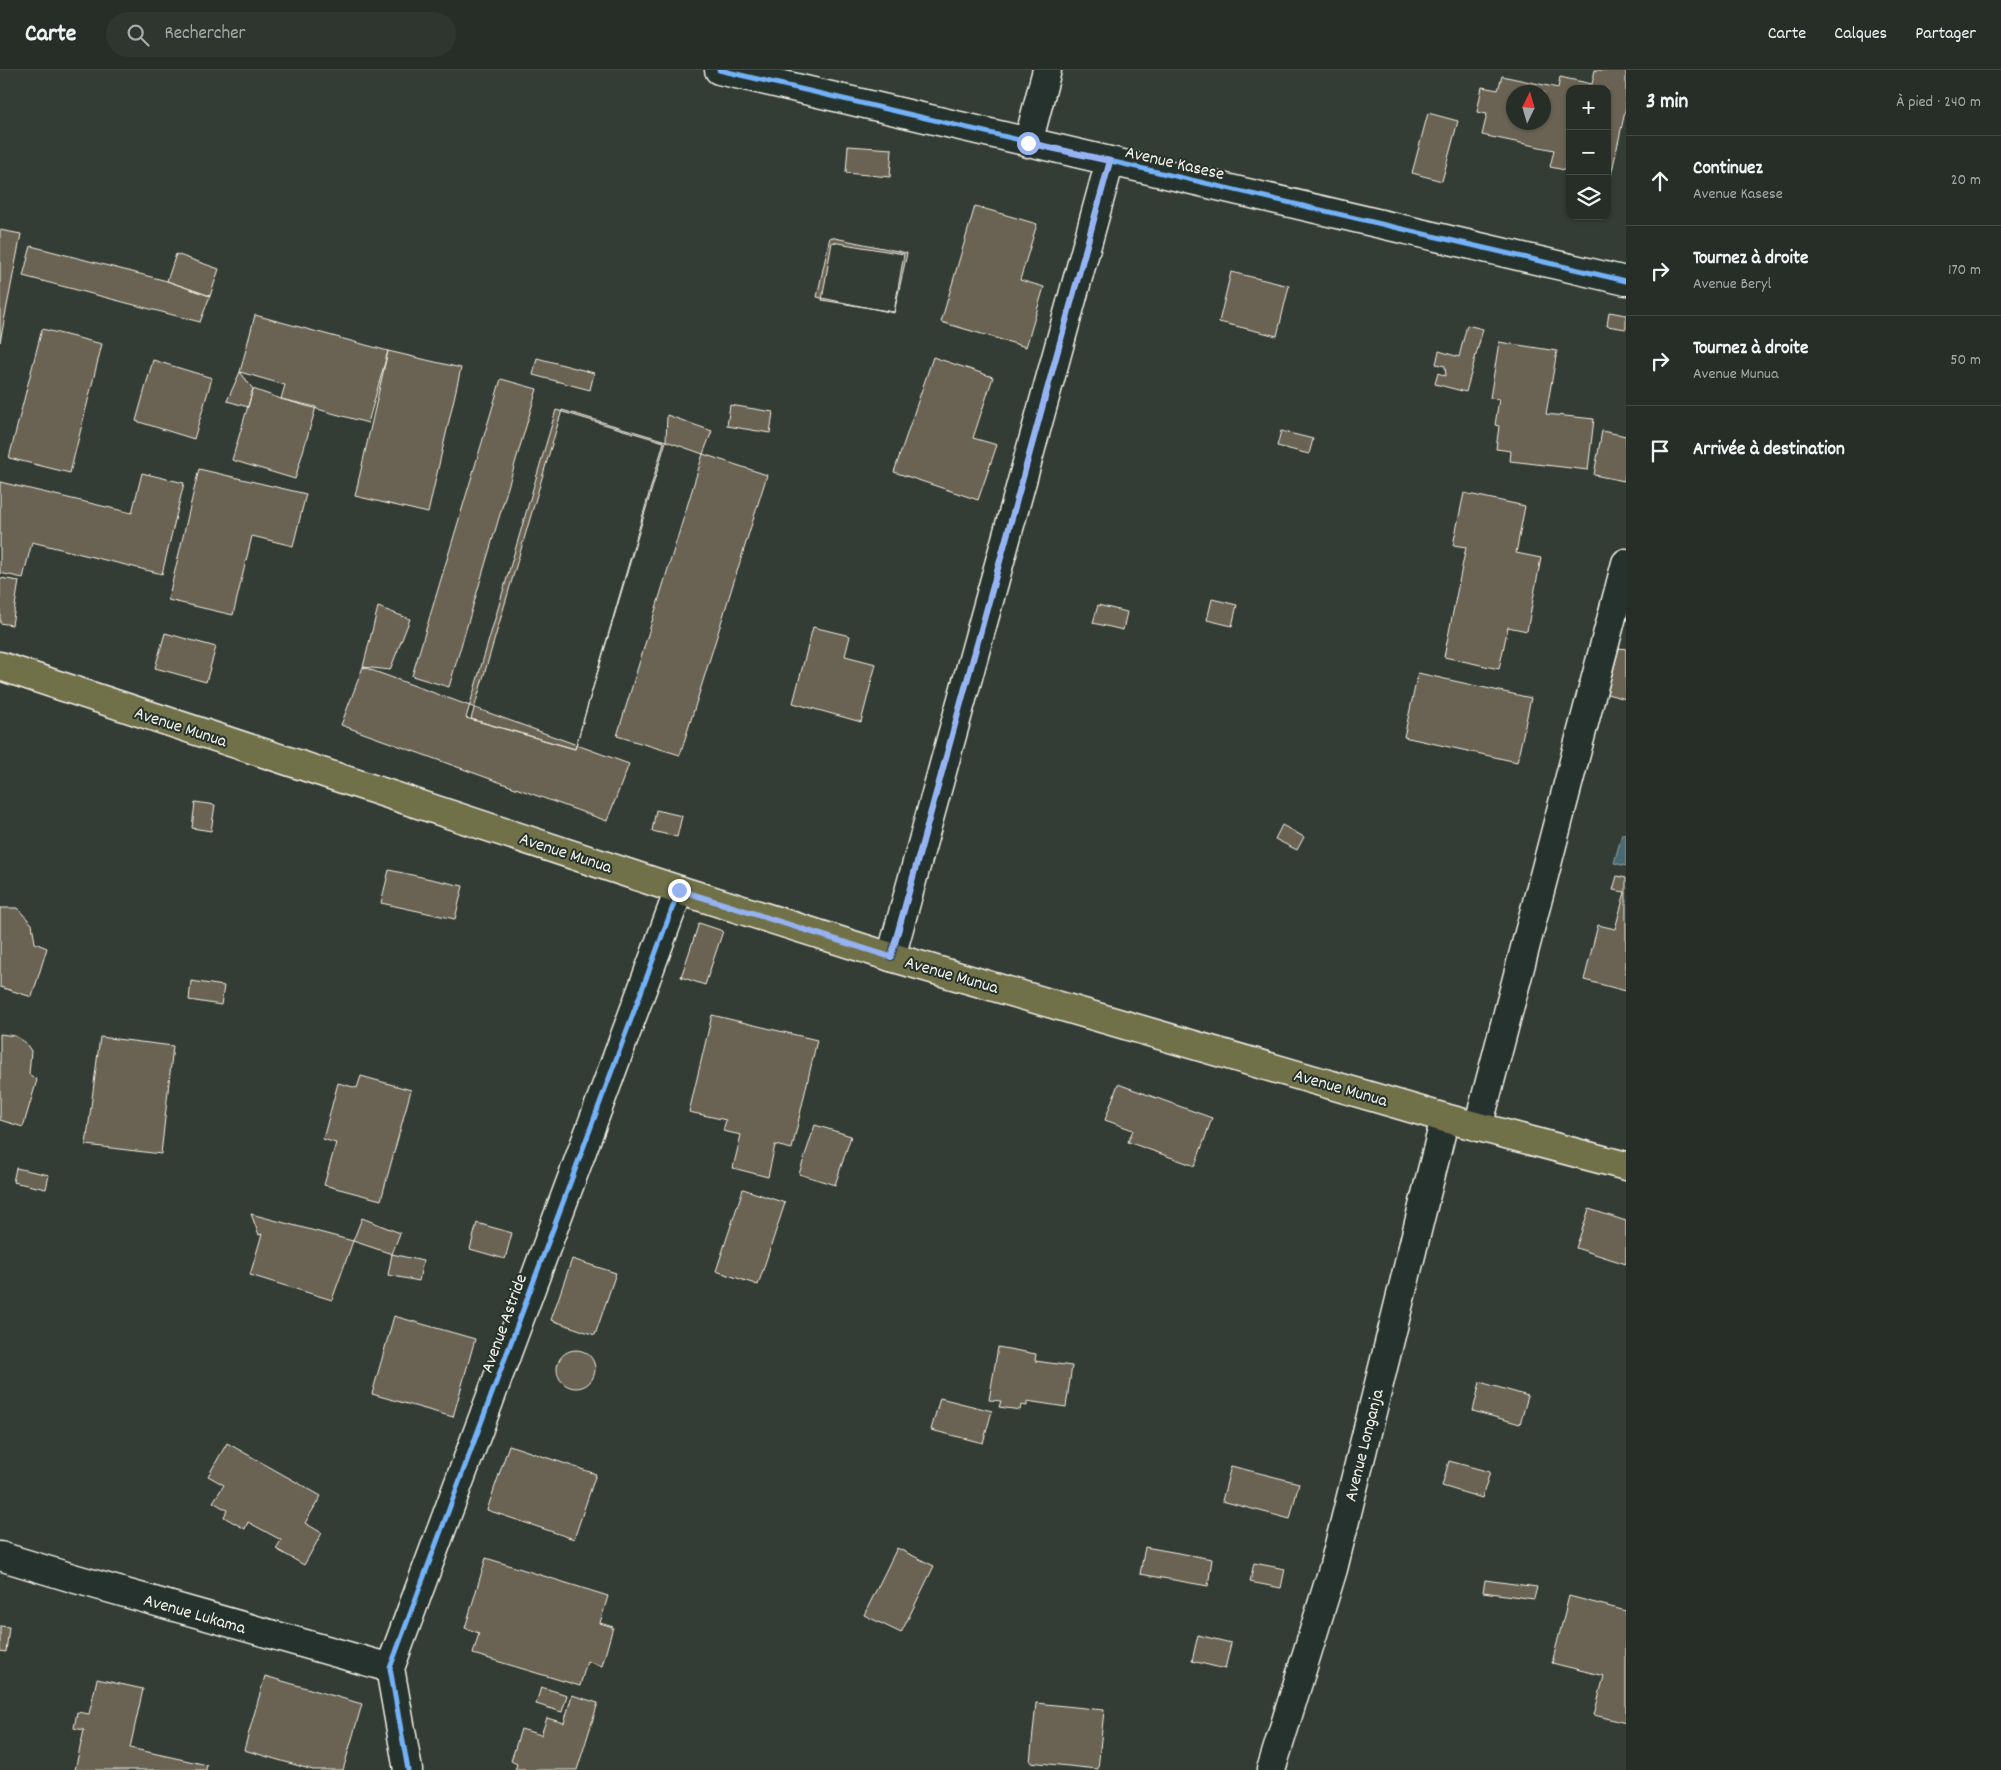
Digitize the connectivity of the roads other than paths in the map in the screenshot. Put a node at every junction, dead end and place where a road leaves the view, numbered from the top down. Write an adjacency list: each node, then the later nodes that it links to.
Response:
1 (719, 70): 3 (street, Avenue Kasese)
2 (1047, 70): 3 (street)
3 (1028, 143): 4 (street, Avenue Kasese)
4 (1110, 161): 5 (street, Avenue Kasese); 9 (street)
5 (1626, 281)
6 (1626, 563): 11 (street)
7 (0, 666): 8 (main road, Avenue Munua)
8 (679, 890): 9 (main road, Avenue Munua); 14 (street, Avenue Astride)
9 (891, 957): 10 (main road, Avenue Munua)
10 (1445, 1118): 11 (main road, Avenue Munua); 16 (street, Avenue Longanja)
11 (1478, 1127): 12 (main road, Avenue Munua)
12 (1626, 1166)
13 (0, 1556): 14 (street, Avenue Lukama)
14 (390, 1668): 15 (street)
15 (408, 1770)
16 (1271, 1770)

